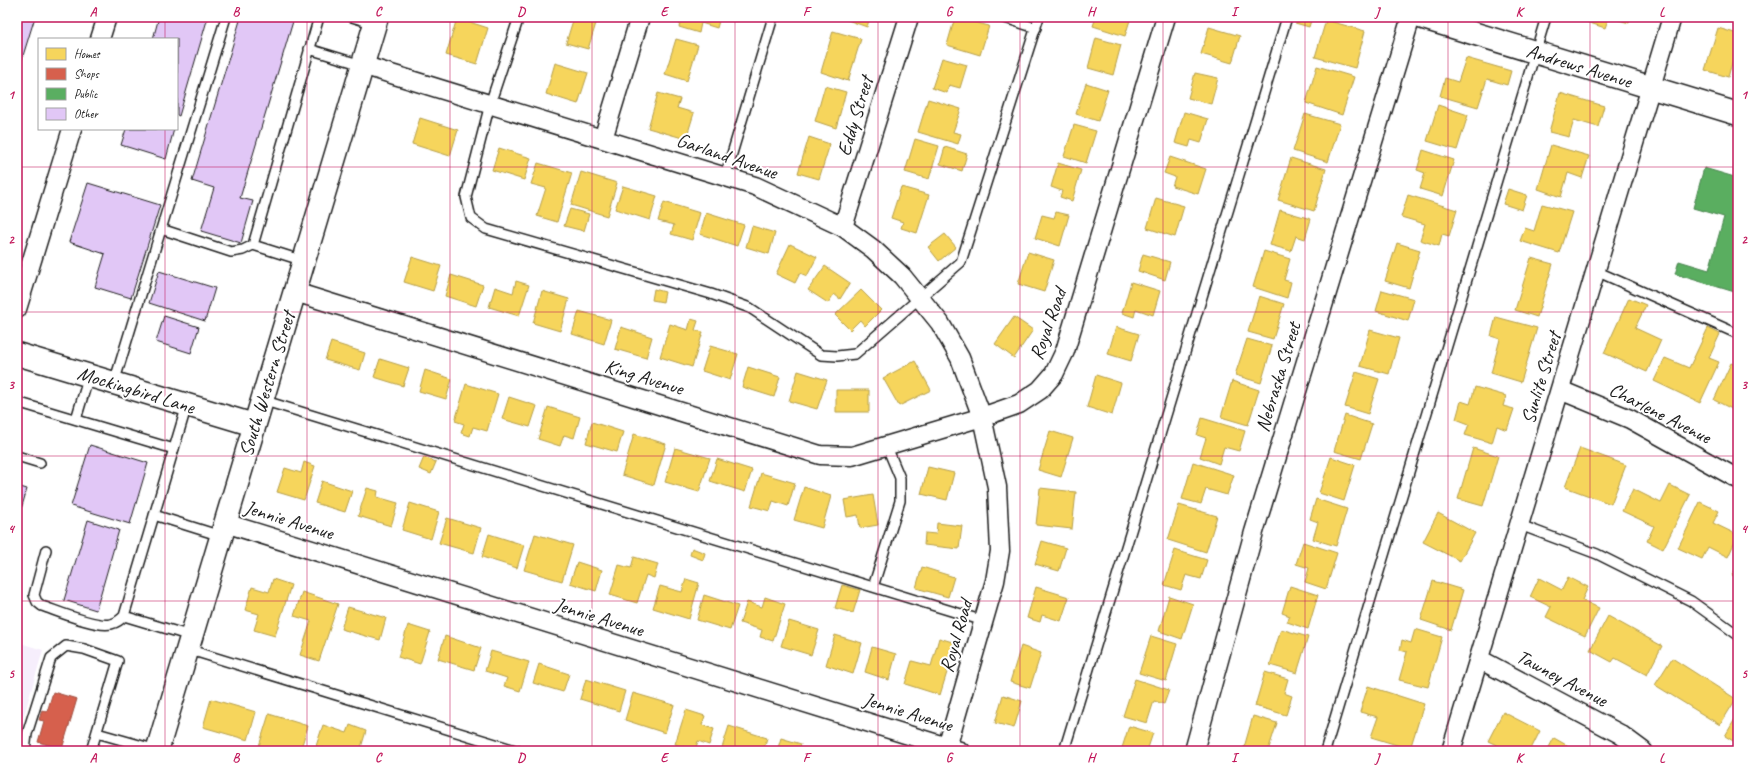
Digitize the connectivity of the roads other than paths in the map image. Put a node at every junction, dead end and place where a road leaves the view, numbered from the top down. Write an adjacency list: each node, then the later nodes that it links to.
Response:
1 (107, 17): 19 (street)
2 (226, 17): 30 (lane)
3 (319, 17): 20 (lane)
4 (352, 17): 17 (lane)
5 (519, 17): 24 (lane)
6 (640, 17): 27 (street)
7 (773, 17): 28 (lane)
8 (909, 17): 29 (street, Eddy Street)
9 (1002, 17): 18 (lane)
10 (1040, 17): 18 (lane)
11 (1166, 17): 45 (street, Royal Road)
12 (1287, 17): 69 (lane)
13 (1411, 17): 70 (street, Nebraska Street)
14 (1420, 17): 21 (main road, Andrews Avenue)
15 (1546, 17): 21 (lane)
16 (1672, 17): 23 (street, Sunlite Street)
17 (376, 20): 22 (main road, South Western Street)
18 (1036, 28): 35 (lane)
19 (100, 38)
20 (309, 49): 22 (lane); 31 (lane)
21 (1535, 52): 23 (main road, Andrews Avenue); 71 (lane)
22 (362, 65): 24 (street, Garland Avenue); 32 (main road, South Western Street)
23 (1651, 88): 25 (main road, Andrews Avenue); 33 (street, Sunlite Street)
24 (490, 104): 27 (street, Garland Avenue); 35 (lane)
25 (1738, 114)
26 (72, 130): 36 (street)
27 (603, 139): 28 (street, Garland Avenue)
28 (725, 177): 29 (street, Garland Avenue)
29 (843, 227): 35 (street, Garland Avenue)
30 (161, 228): 31 (lane); 40 (lane)
31 (253, 245): 32 (lane)
32 (304, 261): 34 (main road, South Western Street)
33 (1596, 271): 37 (lane); 41 (street, Sunlite Street)
34 (295, 292): 42 (main road, South Western Street); 48 (street, King Avenue)
35 (920, 298): 45 (street, Garland Avenue)
36 (17, 309)
37 (1738, 334)
38 (18, 357): 39 (main road, Mockingbird Lane)
39 (89, 376): 40 (main road, Mockingbird Lane); 46 (lane)
40 (114, 383): 44 (main road, Mockingbird Lane)
41 (1560, 390): 52 (street, Charlene Avenue); 54 (street, Sunlite Street)
42 (262, 400): 47 (main road, South Western Street); 57 (lane)
43 (17, 402): 46 (lane)
44 (187, 405): 47 (main road, Mockingbird Lane); 49 (lane)
45 (982, 417): 48 (street, King Avenue); 59 (street, Royal Road)
46 (76, 419): 49 (lane)
47 (254, 425): 55 (main road, South Western Street)
48 (887, 446): 57 (lane)
49 (174, 449): 53 (lane)
50 (17, 456): 51 (lane)
51 (40, 463)
52 (1738, 479)
53 (154, 515): 55 (lane); 58 (lane)
54 (1520, 525): 60 (lane); 62 (street, Sunlite Street)
55 (223, 529): 61 (main road, South Western Street); 65 (street, Jennie Avenue)
56 (46, 550): 58 (lane)
57 (873, 587): 59 (lane)
58 (124, 616): 61 (lane)
59 (984, 621): 65 (street, Royal Road)
60 (1738, 635)
61 (189, 643): 64 (main road, South Western Street); 68 (lane)
62 (1479, 659): 72 (street, Sunlite Street); 73 (street, Tawney Avenue)
63 (97, 733): 64 (lane); 66 (lane); 67 (lane)
64 (157, 750)
65 (951, 750)
66 (25, 751)
67 (91, 751)
68 (518, 751)
69 (1064, 751)
70 (1194, 751)
71 (1325, 751)
72 (1452, 751)
73 (1643, 751)

